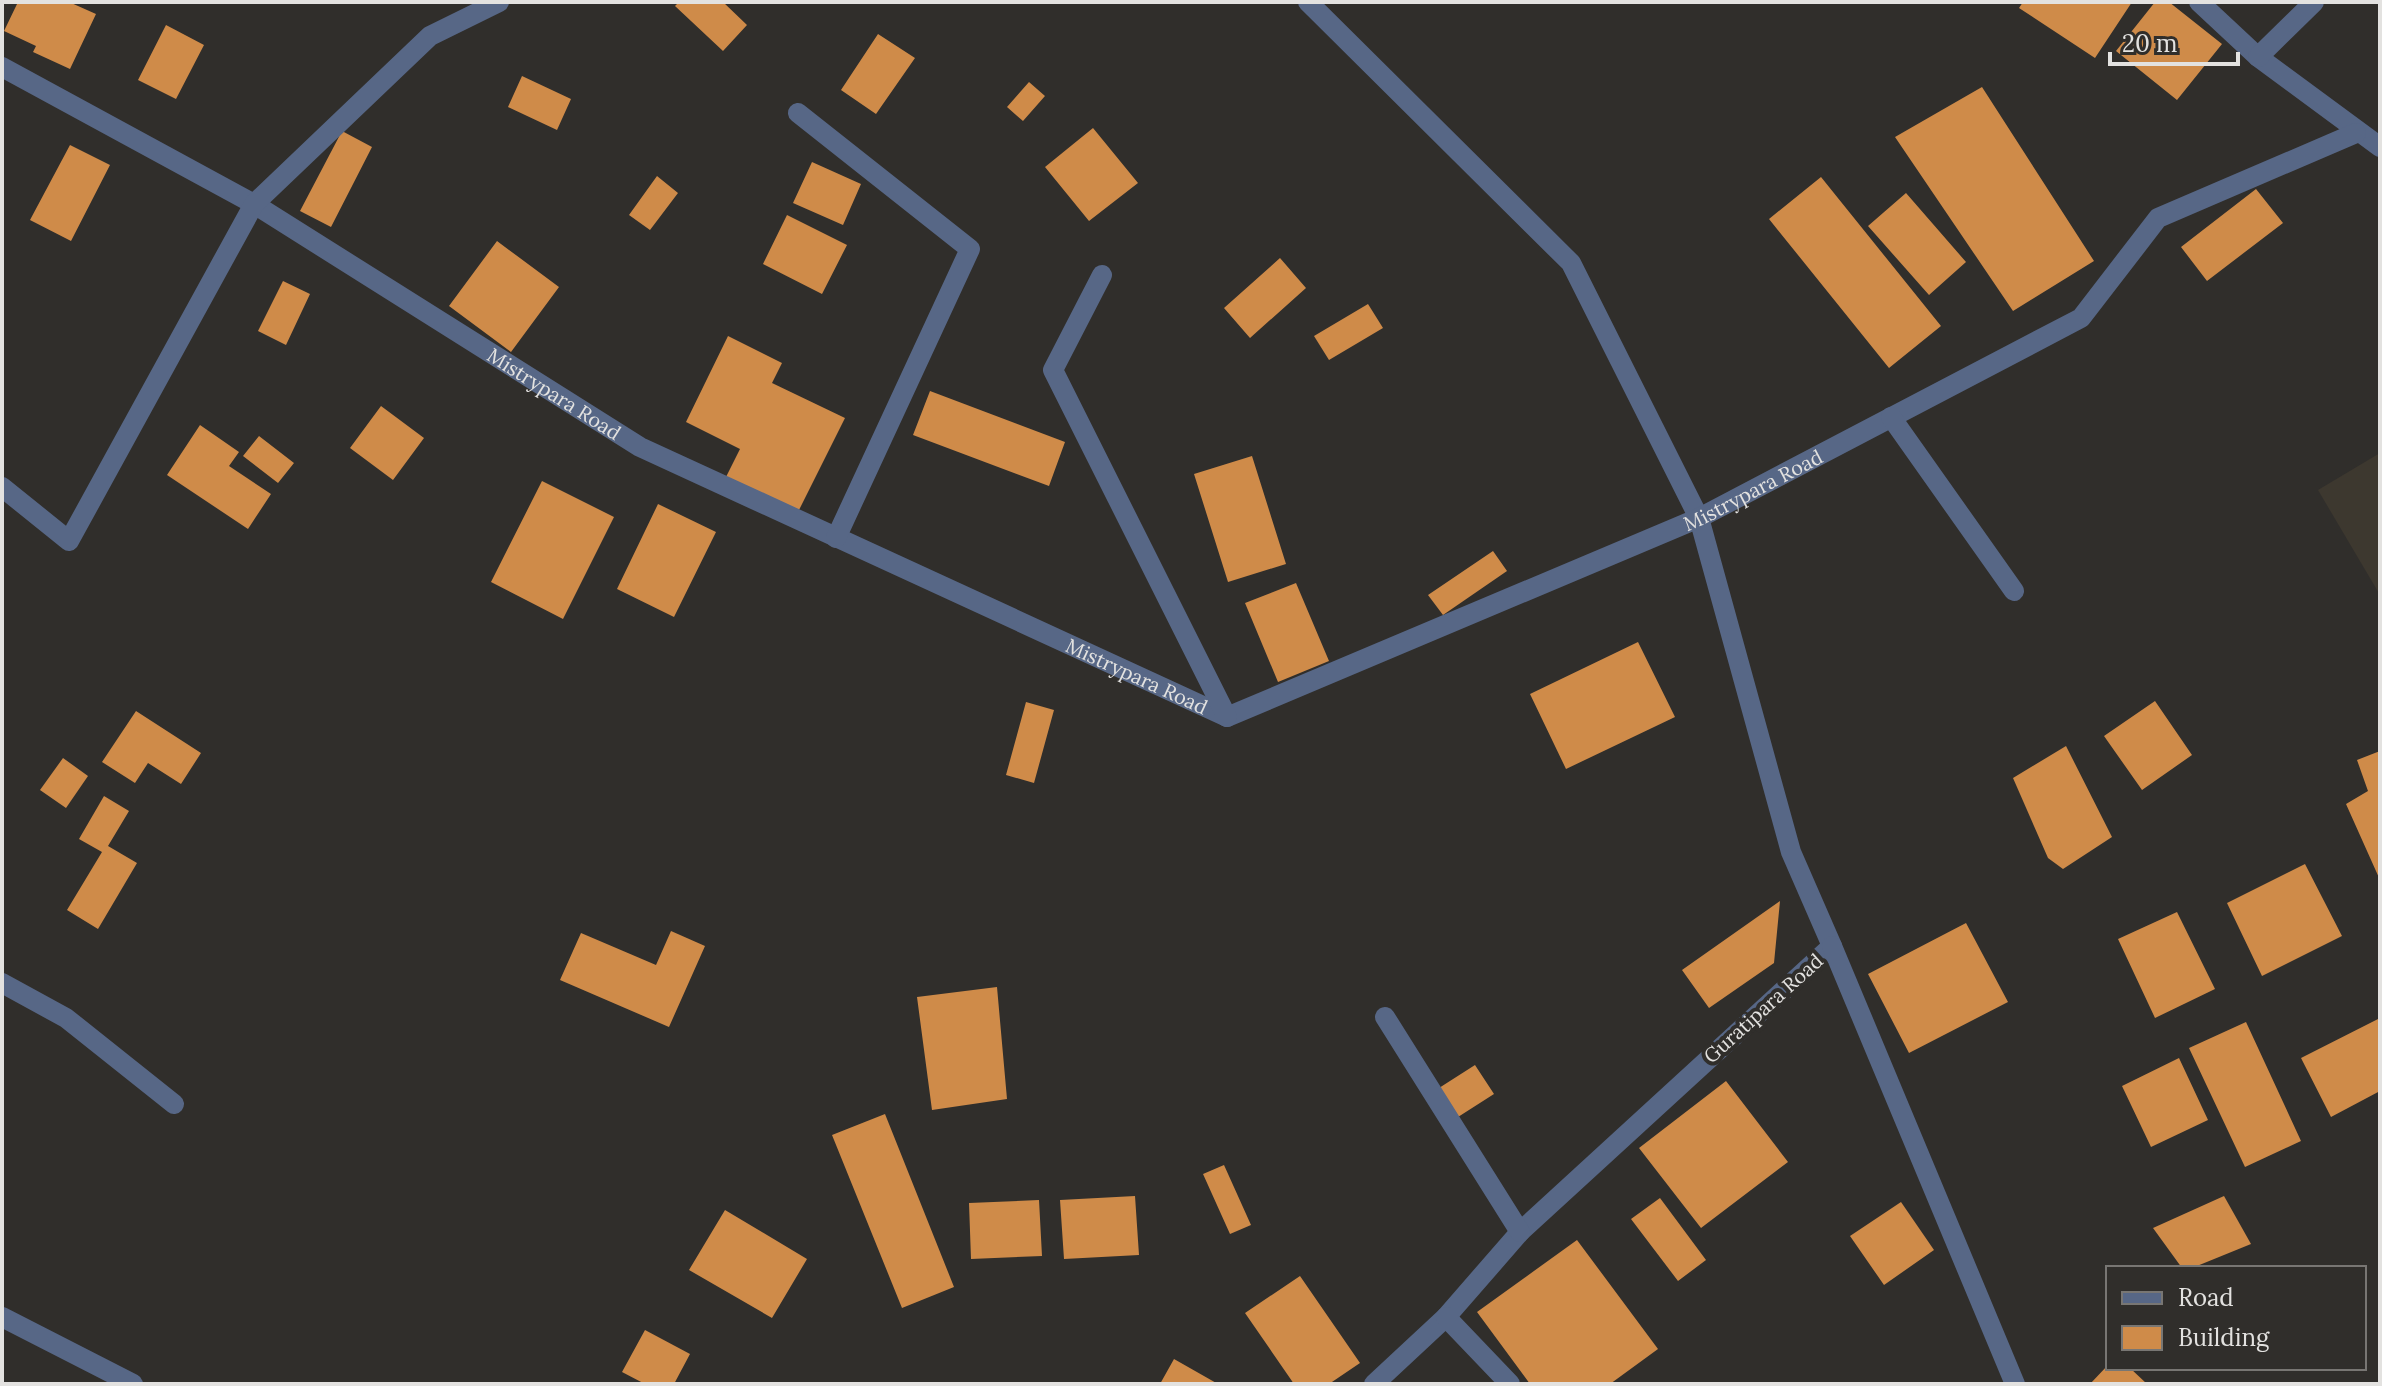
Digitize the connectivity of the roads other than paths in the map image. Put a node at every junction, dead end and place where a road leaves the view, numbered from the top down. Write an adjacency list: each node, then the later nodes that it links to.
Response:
1 (499, 2): 10 (street)
2 (1308, 2): 14 (street, Guratipara Road)
3 (2199, 2): 5 (street)
4 (2314, 2): 5 (street)
5 (2258, 57): 8 (street)
6 (2, 67): 10 (street, Mistrypara Road)
7 (798, 113): 15 (street)
8 (2356, 133): 9 (street); 12 (street, Mistrypara Road)
9 (2380, 147)
10 (254, 204): 13 (street); 15 (street, Mistrypara Road)
11 (1102, 275): 17 (street)
12 (1891, 417): 14 (street, Mistrypara Road); 16 (street)
13 (2, 487)
14 (1699, 518): 17 (street, Mistrypara Road); 18 (street, Guratipara Road)
15 (836, 538): 17 (street, Mistrypara Road)
16 (2014, 591)
17 (1227, 717)
18 (1832, 946): 22 (street, Guratipara Road); 28 (street)
19 (2, 983): 21 (street)
20 (1385, 1017): 22 (street)
21 (174, 1104)
22 (1520, 1232): 24 (street, Guratipara Road)
23 (2, 1317): 25 (street)
24 (1446, 1317): 26 (street, Guratipara Road); 27 (street)
25 (133, 1384)
26 (1374, 1384)
27 (1510, 1384)
28 (2015, 1384)

